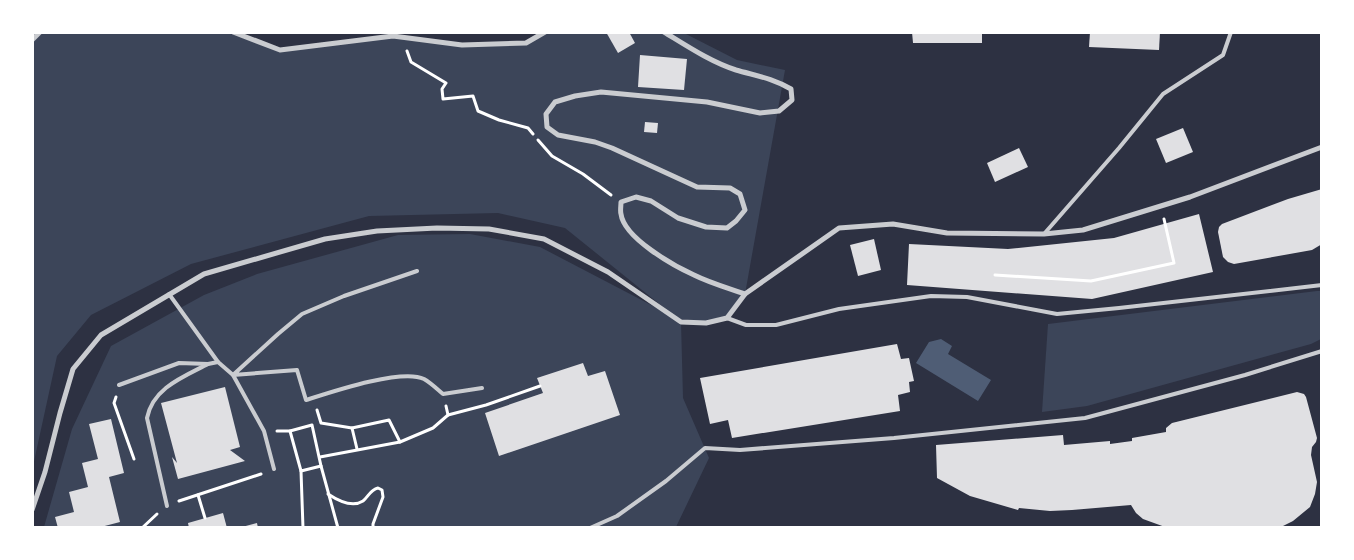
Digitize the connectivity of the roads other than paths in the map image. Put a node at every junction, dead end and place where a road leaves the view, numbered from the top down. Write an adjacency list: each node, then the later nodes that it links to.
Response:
1 (40, 32): 6 (street)
2 (233, 32): 3 (street)
3 (545, 32)
4 (664, 32): 12 (street)
5 (1231, 32): 8 (lane)
6 (32, 40)
7 (1322, 147): 8 (street)
8 (1044, 234): 12 (street)
9 (417, 271): 17 (lane)
10 (1322, 284): 13 (lane)
11 (169, 294): 13 (street); 15 (lane); 22 (street)
12 (745, 294): 13 (street)
13 (727, 318)
14 (1322, 351): 23 (lane)
15 (218, 362): 16 (lane); 17 (lane)
16 (208, 364): 18 (lane); 21 (lane)
17 (233, 375): 19 (lane); 20 (lane)
18 (119, 385)
19 (482, 388)
20 (274, 470)
21 (167, 506)
22 (32, 510)
23 (590, 528)

